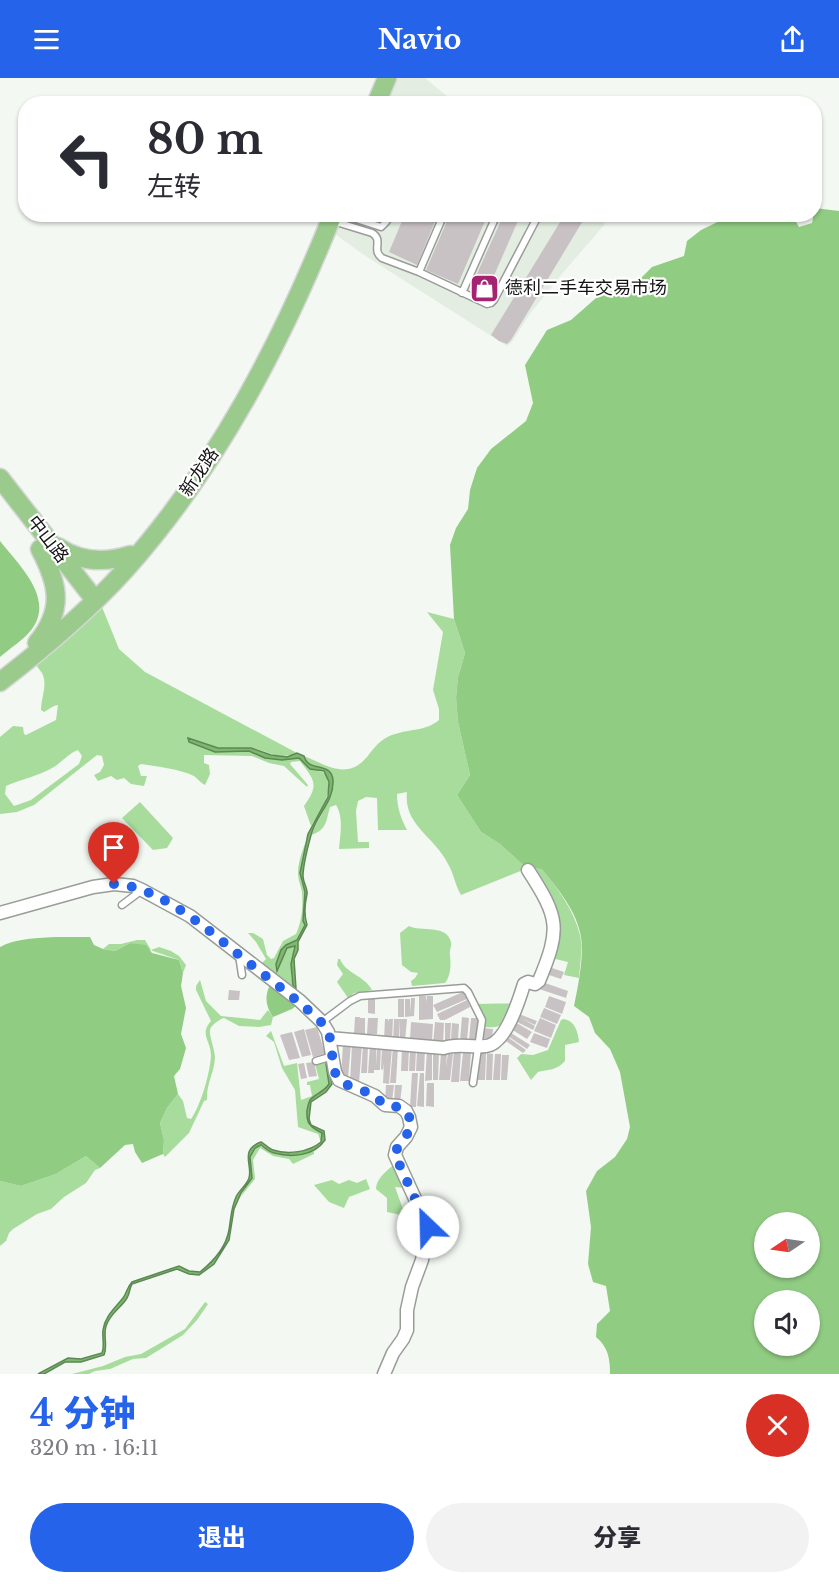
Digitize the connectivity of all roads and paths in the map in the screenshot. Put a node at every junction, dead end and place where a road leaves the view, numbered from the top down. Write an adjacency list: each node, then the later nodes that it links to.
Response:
1 (389, 78): 2 (main road); 3 (main road)
2 (380, 96)
3 (383, 96)
4 (330, 222): 17 (main road, 新龙路)
5 (330, 222): 18 (main road, 新龙路)
6 (344, 222): 12 (lane)
7 (356, 222): 8 (lane)
8 (387, 222)
9 (441, 222): 12 (lane)
10 (493, 222): 13 (lane)
11 (535, 222): 13 (lane)
12 (419, 272): 13 (lane)
13 (462, 293)
14 (0, 478): 16 (main road, 中山路)
15 (0, 497): 16 (main road, 中山路)
16 (45, 545): 17 (main road); 18 (main road, 中山路); 19 (main road)
17 (130, 555): 18 (main road, 新龙路)
18 (89, 601): 19 (main road, 新龙路); 21 (main road, 新龙路)
19 (29, 653): 20 (main road, 新龙路)
20 (0, 676)
21 (0, 682)
22 (528, 870): 30 (street)
23 (142, 890): 24 (lane); 25 (street); 26 (street)
24 (122, 905)
25 (0, 913)
26 (239, 955): 27 (lane); 28 (street)
27 (242, 975)
28 (322, 1022): 29 (street); 30 (lane)
29 (329, 1038): 30 (street); 31 (street)
30 (479, 1046): 33 (lane)
31 (333, 1056): 32 (lane); 34 (street)
32 (316, 1061)
33 (473, 1083)
34 (384, 1374)

